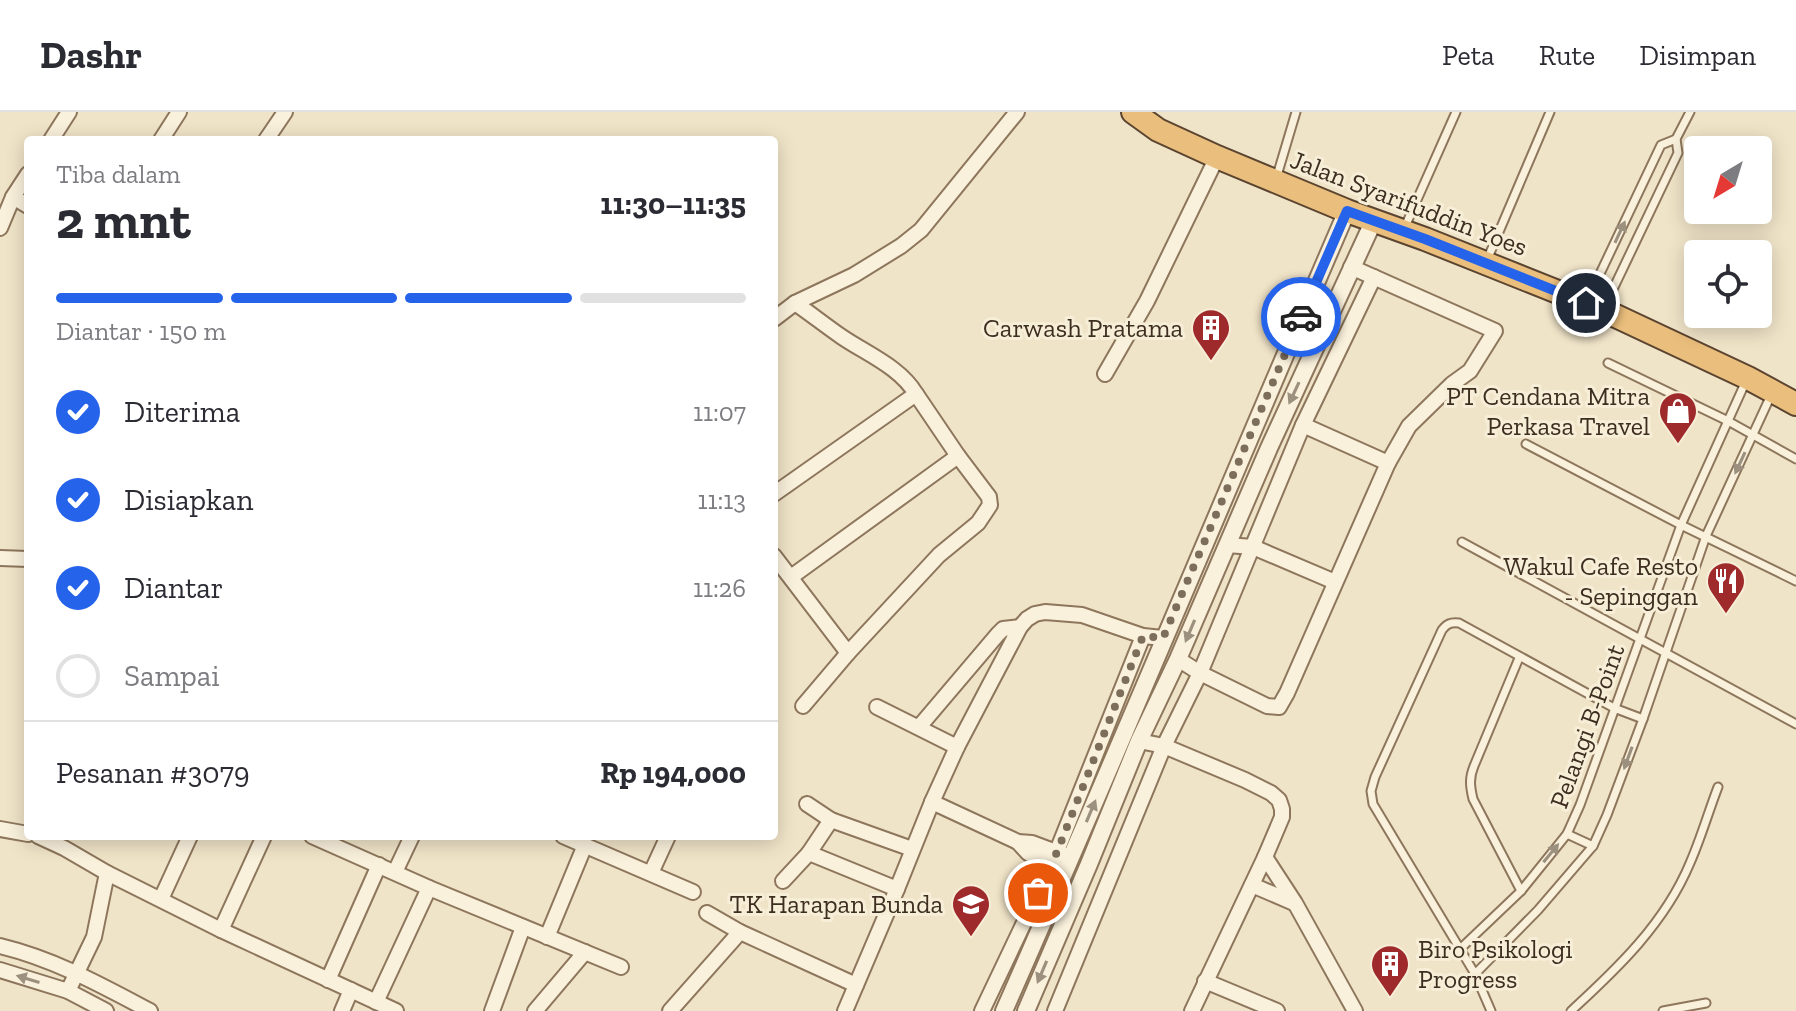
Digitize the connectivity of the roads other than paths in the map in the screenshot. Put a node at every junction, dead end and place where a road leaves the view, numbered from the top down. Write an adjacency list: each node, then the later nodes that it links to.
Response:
1 (69, 112): 10 (street)
2 (179, 112): 11 (street)
3 (285, 112): 12 (street)
4 (1017, 112): 26 (street)
5 (1133, 112): 14 (highway, Jalan Syarifuddin Yoes)
6 (1296, 112): 16 (lane)
7 (1456, 112): 22 (lane)
8 (1550, 112): 23 (lane)
9 (1690, 112): 13 (lane)
10 (54, 136)
11 (164, 136)
12 (269, 136)
13 (1676, 139): 27 (lane); 27 (lane, one-way to 13)
14 (1217, 157): 16 (highway, Jalan Syarifuddin Yoes); 32 (street)
15 (24, 180): 17 (street)
16 (1276, 181): 19 (highway, Jalan Syarifuddin Yoes)
17 (13, 197): 18 (street); 21 (street)
18 (24, 204)
19 (1347, 211): 20 (highway, Jalan Syarifuddin Yoes); 29 (street)
20 (1374, 220): 22 (highway, Jalan Syarifuddin Yoes); 24 (street)
21 (0, 228)
22 (1403, 231): 23 (highway, Jalan Syarifuddin Yoes)
23 (1486, 262): 27 (highway, Jalan Syarifuddin Yoes)
24 (1351, 267): 25 (street); 31 (street)
25 (1374, 277): 38 (street); 43 (street)
26 (795, 303): 28 (street); 35 (street)
27 (1595, 306): 33 (highway, Jalan Syarifuddin Yoes)
28 (778, 316)
29 (1285, 356): 31 (street); 47 (street)
30 (1608, 363): 37 (lane)
31 (1307, 366): 49 (street, one-way to 49)
32 (1105, 374)
33 (1748, 378): 34 (highway, Jalan Syarifuddin Yoes); 37 (lane, Pelangi B-Point)
34 (1772, 392): 36 (highway, Jalan Syarifuddin Yoes); 39 (lane, Pelangi B-Point)
35 (916, 394): 41 (street); 44 (street)
36 (1796, 404)
37 (1728, 421): 39 (lane); 45 (lane, Pelangi B-Point)
38 (1303, 425): 43 (street); 50 (street)
39 (1753, 435): 42 (lane); 46 (lane, Pelangi B-Point, one-way to 46)
40 (1526, 444): 45 (lane)
41 (958, 456): 54 (street); 62 (street)
42 (1796, 459)
43 (1388, 463): 56 (street)
44 (778, 491)
45 (1681, 525): 46 (lane); 59 (lane, Pelangi B-Point)
46 (1706, 536): 55 (lane); 61 (lane, Pelangi B-Point)
47 (1206, 537): 49 (street); 60 (street)
48 (1462, 542): 59 (lane)
49 (1227, 545): 50 (street); 64 (street, one-way to 64)
50 (1253, 547): 56 (street); 65 (street)
51 (0, 558): 52 (street)
52 (24, 559)
53 (778, 561): 54 (street)
54 (791, 577): 62 (street)
55 (1796, 581)
56 (1335, 582): 65 (street)
57 (1020, 627): 58 (street); 71 (street); 74 (street)
58 (1143, 636): 60 (street); 94 (street)
59 (1641, 638): 61 (lane); 68 (lane, Pelangi B-Point)
60 (1160, 645): 64 (street); 94 (street, one-way to 60)
61 (1666, 652): 69 (lane, Pelangi B-Point); 70 (lane)
62 (848, 653): 66 (street)
63 (1519, 658): 68 (lane); 104 (lane); 114 (lane)
64 (1178, 659): 65 (street); 72 (street)
65 (1200, 673): 73 (street)
66 (803, 706)
67 (877, 707): 71 (street)
68 (1614, 708): 69 (lane); 81 (lane, Pelangi B-Point)
69 (1643, 719): 90 (lane, Pelangi B-Point, one-way to 90)
70 (1796, 724)
71 (919, 727): 74 (street)
72 (1139, 741): 73 (street); 96 (street)
73 (1164, 746): 93 (street); 139 (street)
74 (957, 747): 76 (street)
75 (1718, 787): 143 (lane)
76 (932, 802): 91 (street); 94 (street)
77 (807, 804): 78 (street)
78 (831, 820): 91 (street); 92 (street)
79 (0, 829): 80 (street)
80 (24, 833)
81 (1567, 834): 90 (lane); 104 (lane, Pelangi B-Point, one-way to 81)
82 (47, 840): 98 (street)
83 (187, 840): 106 (street)
84 (262, 840): 110 (street)
85 (321, 840): 95 (street)
86 (410, 840): 97 (street)
87 (574, 840): 112 (street)
88 (576, 840): 99 (street)
89 (666, 840): 99 (street)
90 (1593, 846): 119 (lane, Pelangi B-Point)
91 (912, 849): 103 (street)
92 (809, 853): 100 (street); 103 (street)
93 (1265, 857): 101 (street); 107 (street)
94 (1061, 862): 96 (street); 136 (street); 137 (street)
95 (379, 865): 97 (street); 120 (street)
96 (1086, 870): 138 (street, one-way to 138)
97 (395, 872): 102 (street)
98 (107, 873): 106 (street); 118 (street)
99 (651, 873): 105 (street)
100 (783, 881)
101 (1252, 885): 107 (street); 121 (street)
102 (429, 888): 109 (street); 125 (street)
103 (897, 889): 122 (street)
104 (1521, 891): 114 (lane, Pelangi B-Point)
105 (693, 892)
106 (161, 899): 110 (street)
107 (1295, 903): 127 (street)
108 (707, 913): 111 (street)
109 (523, 927): 112 (street); 133 (street)
110 (221, 930): 120 (street)
111 (740, 932): 122 (street); 128 (street)
112 (547, 937): 115 (street)
113 (0, 946): 118 (street)
114 (1459, 950): 119 (lane)
115 (585, 952): 116 (street); 134 (street)
116 (621, 967)
117 (0, 970): 124 (street, one-way to 117)
118 (77, 973): 124 (street); 130 (street)
119 (1475, 974): 142 (lane)
120 (328, 980): 123 (street)
121 (1205, 981): 140 (street); 141 (street)
122 (856, 985): 135 (street)
123 (351, 990): 125 (street); 131 (street)
124 (68, 991): 129 (street)
125 (376, 1002): 132 (street)
126 (1706, 1003): 144 (lane)
127 (1350, 1008)
128 (678, 1009)
129 (106, 1011)
130 (149, 1011)
131 (342, 1011)
132 (396, 1011)
133 (492, 1011)
134 (535, 1011)
135 (845, 1011)
136 (982, 1011)
137 (1004, 1011)
138 (1026, 1011)
139 (1055, 1011)
140 (1192, 1011)
141 (1277, 1011)
142 (1491, 1011)
143 (1571, 1011)
144 (1663, 1011)

